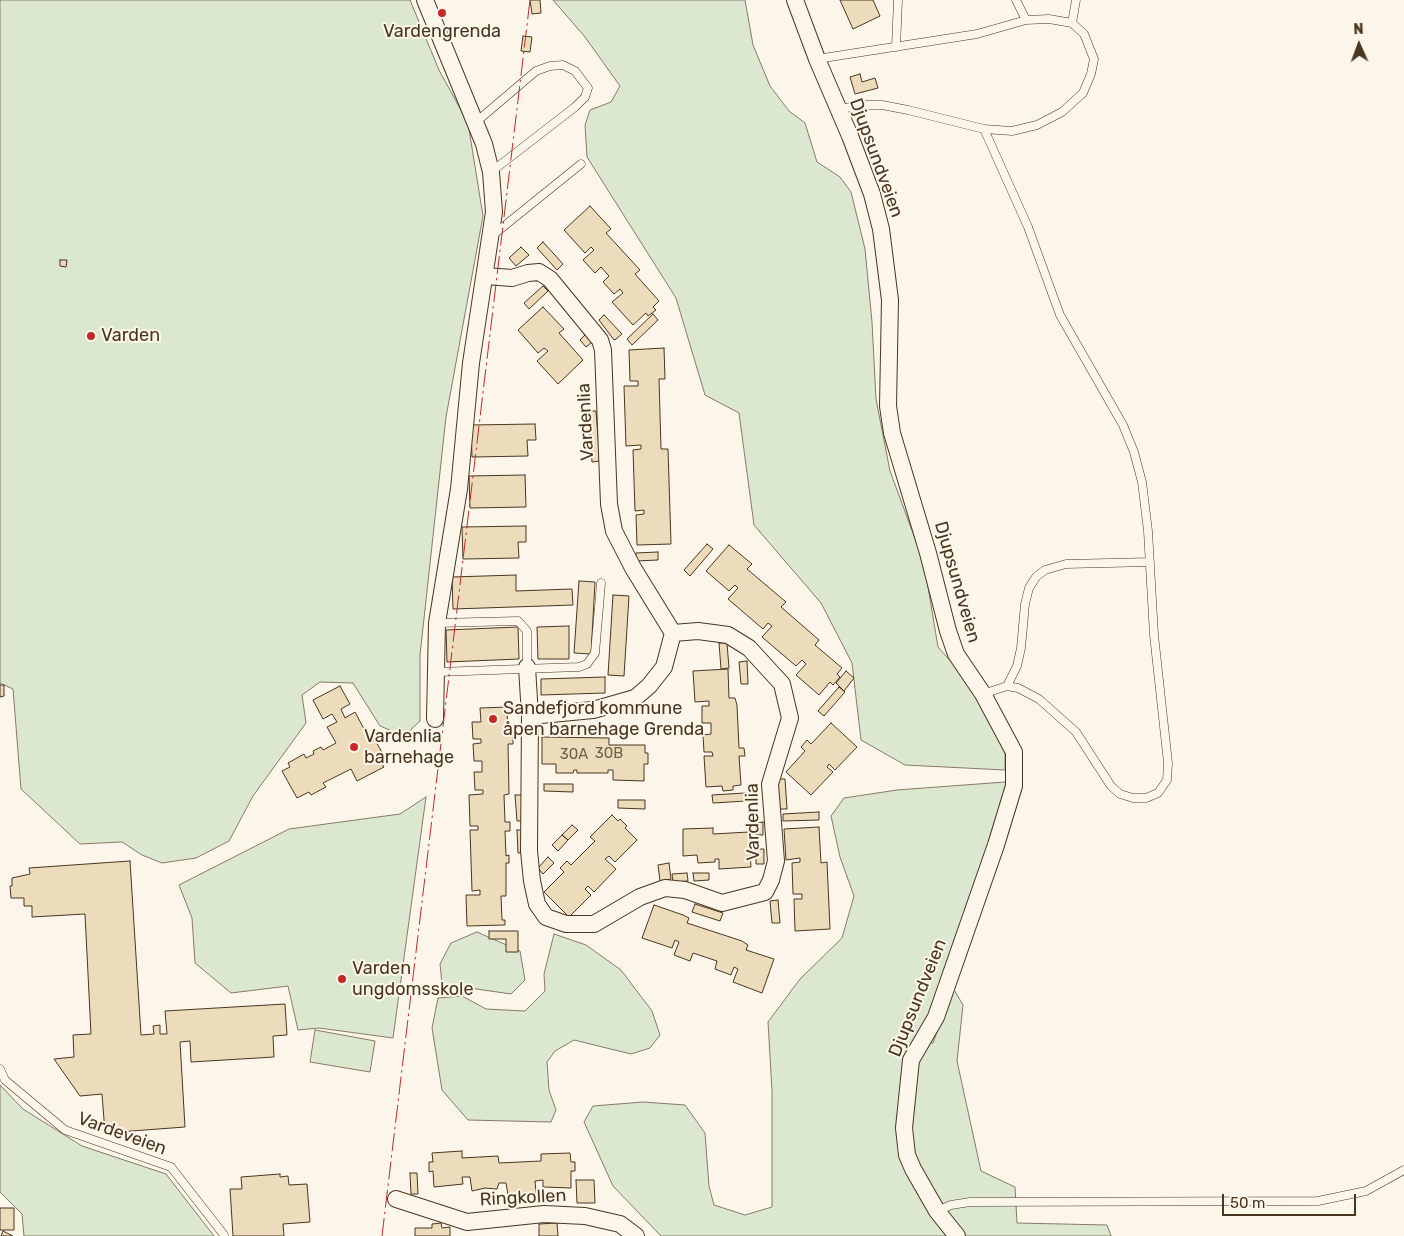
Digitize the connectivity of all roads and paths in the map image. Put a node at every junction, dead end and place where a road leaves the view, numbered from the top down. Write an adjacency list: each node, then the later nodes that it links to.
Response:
1 (425, 0): 11 (street)
2 (795, 0): 9 (street, Djupsundveien)
3 (898, 0): 8 (lane)
4 (1016, 0): 6 (lane)
5 (1076, 0): 7 (lane)
6 (1026, 20): 7 (lane); 8 (lane)
7 (1072, 23): 12 (lane)
8 (896, 47): 9 (lane)
9 (817, 59): 10 (street, Djupsundveien)
10 (838, 109): 12 (lane); 24 (street, Djupsundveien)
11 (476, 122): 14 (street); 14 (lane)
12 (984, 129): 17 (lane)
13 (581, 164): 15 (lane)
14 (491, 172): 15 (street)
15 (492, 236): 16 (street)
16 (485, 276): 19 (street); 20 (street, Vardenlia)
17 (1150, 562): 23 (lane); 23 (lane)
18 (601, 582): 21 (lane)
19 (437, 623): 21 (lane, Vardenlia); 22 (street)
20 (673, 633): 25 (street); 25 (street, Vardenlia)
21 (526, 667): 22 (lane); 25 (street, Vardenlia)
22 (437, 672): 26 (street)
23 (1007, 686): 24 (lane)
24 (983, 694): 30 (street, Djupsundveien)
25 (530, 716)
26 (435, 719)
27 (0, 1069): 32 (lane, Vardeveien)
28 (1404, 1170): 30 (lane)
29 (396, 1199): 31 (street, Ringkollen)
30 (937, 1211): 34 (street, Djupsundveien)
31 (466, 1229): 33 (street, Ringkollen)
32 (224, 1236)
33 (636, 1236)
34 (957, 1236)

